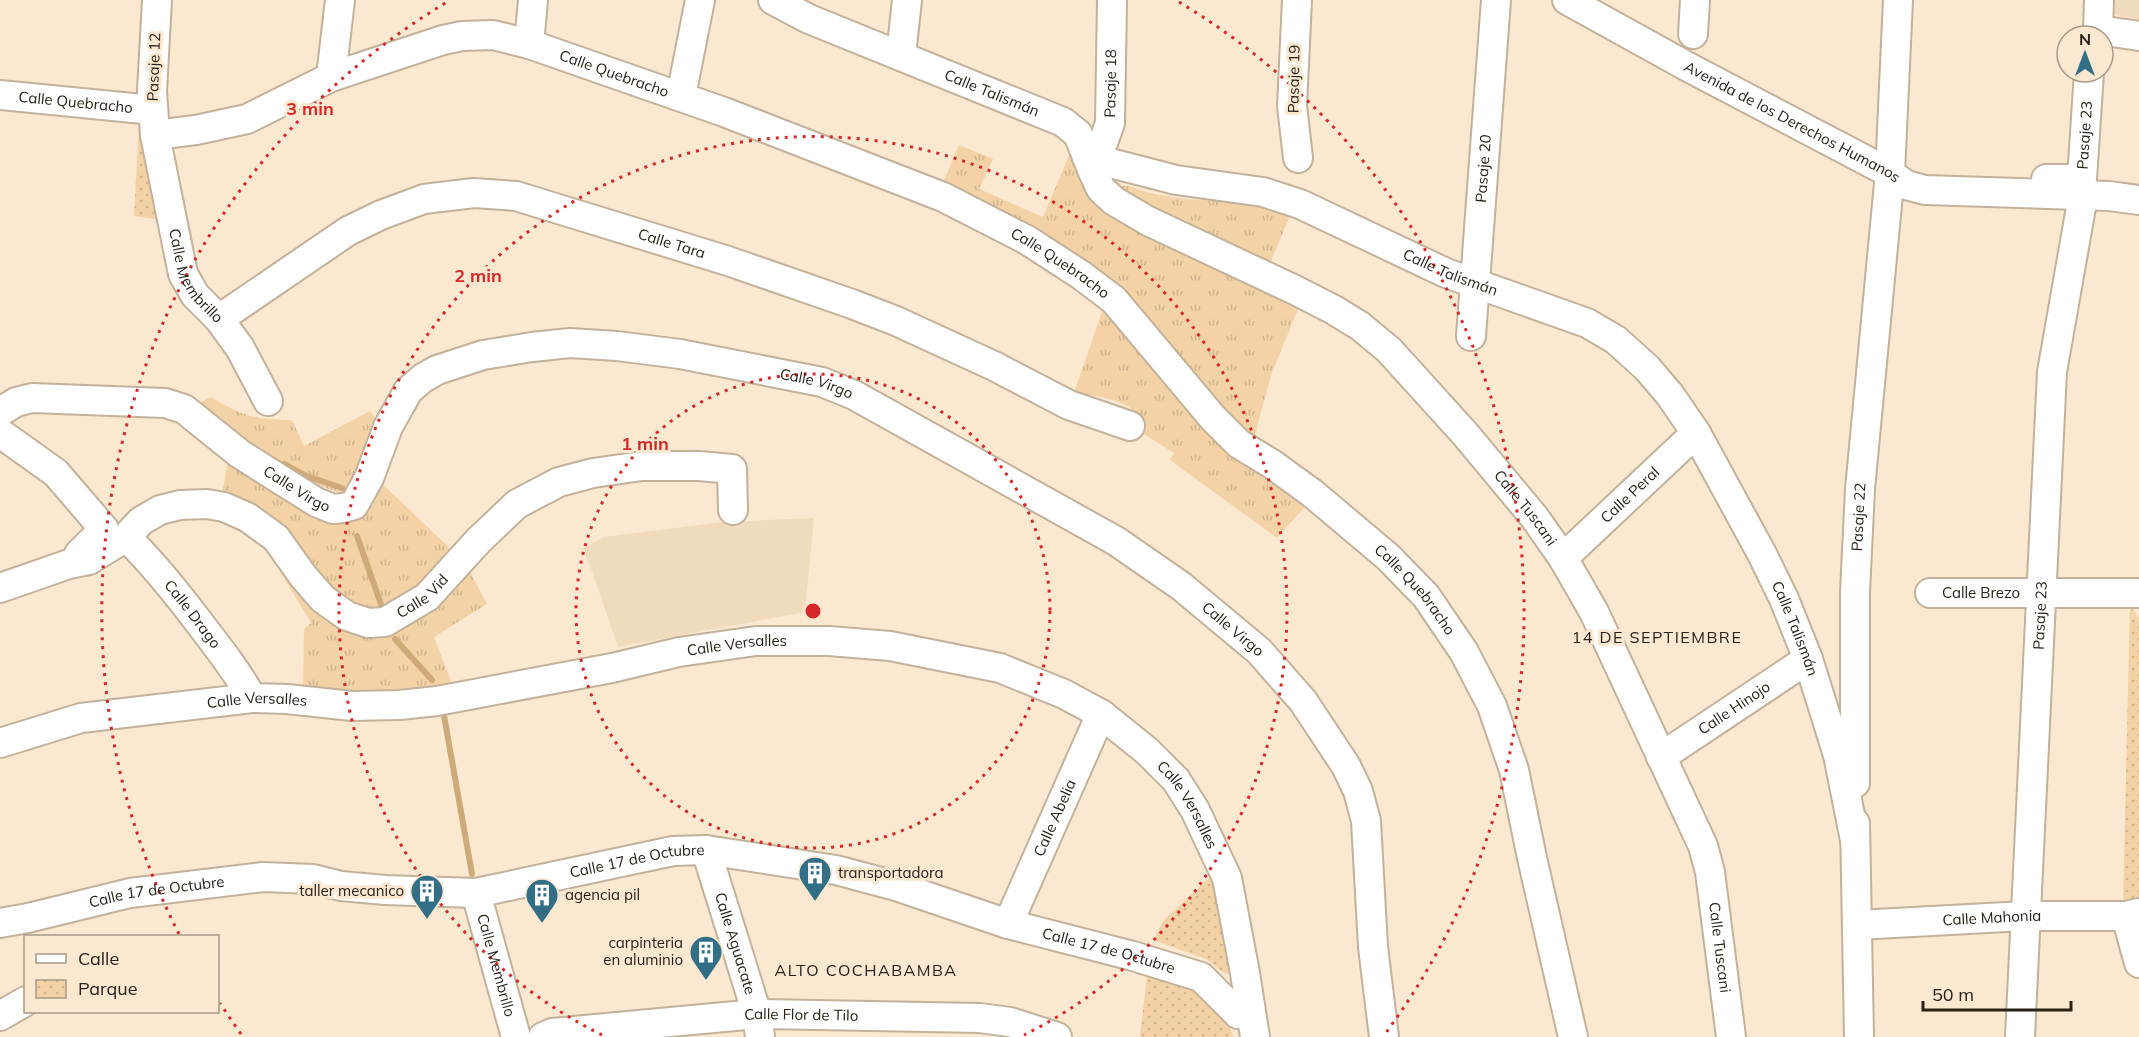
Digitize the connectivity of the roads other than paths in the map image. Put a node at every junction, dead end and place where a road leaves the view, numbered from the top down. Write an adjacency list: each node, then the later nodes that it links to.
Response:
1 (156, 0): 24 (street, Pasaje 12)
2 (340, 0): 20 (street)
3 (533, 0): 18 (street)
4 (700, 0): 23 (street)
5 (773, 0): 19 (street, Calle Talismán)
6 (908, 0): 19 (street)
7 (1113, 0): 25 (street, Pasaje 18)
8 (1297, 0): 26 (street, Pasaje 19)
9 (1496, 0): 31 (street, Pasaje 20)
10 (1567, 0): 27 (street, Avenida de los Derechos Humanos)
11 (1695, 0): 15 (street)
12 (1898, 0): 27 (street, Pasaje 22)
13 (2099, 0): 14 (street)
14 (2097, 24)
15 (1693, 34)
16 (2115, 34): 17 (street)
17 (2139, 36)
18 (529, 44): 20 (street, Calle Quebracho); 23 (street, Calle Quebracho)
19 (901, 55): 25 (street, Calle Talismán)
20 (331, 77): 24 (street, Calle Quebracho)
21 (2088, 84): 28 (street, Pasaje 23)
22 (0, 95): 24 (street, Calle Quebracho)
23 (681, 96): 69 (street, Calle Quebracho)
24 (154, 122): 32 (street, Calle Membrillo)
25 (1087, 157): 31 (street, Calle Talismán); 41 (street, Calle Tuscani)
26 (1298, 158)
27 (1890, 173): 28 (street, Avenida de los Derechos Humanos); 51 (street, Pasaje 22)
28 (1992, 193): 29 (street, Avenida de los Derechos Humanos)
29 (2083, 196): 30 (street, Avenida de los Derechos Humanos); 45 (street, Pasaje 23)
30 (2139, 200)
31 (1474, 283): 33 (street, Pasaje 20); 38 (street, Calle Talismán)
32 (219, 319): 34 (street, Calle Membrillo); 36 (street, Calle Tara)
33 (1471, 336)
34 (268, 401)
35 (0, 412): 68 (street, Calle Virgo)
36 (1130, 426)
37 (0, 433): 40 (street, Calle Drago)
38 (1696, 434): 41 (street, Calle Peral); 46 (street, Calle Talismán)
39 (733, 510): 40 (street, Calle Vid)
40 (115, 533): 42 (street, Calle Vid); 47 (street, Calle Drago)
41 (1563, 558): 50 (street, Calle Tuscani)
42 (0, 588)
43 (1930, 593): 45 (street, Calle Brezo)
44 (2139, 593): 45 (street, Calle Brezo)
45 (2042, 594): 55 (street, Pasaje 23)
46 (1808, 659): 50 (street, Calle Hinojo); 51 (street, Calle Talismán)
47 (252, 698): 48 (street, Calle Versalles); 49 (street, Calle Versalles)
48 (1101, 714): 57 (street, Calle Abelia); 63 (street, Calle Versalles)
49 (0, 743)
50 (1660, 757): 70 (street, Calle Tuscani)
51 (1855, 840): 58 (street, Pasaje 22)
52 (706, 850): 53 (street, Calle 17 de Octubre); 57 (street, Calle 17 de Octubre); 62 (street, Calle Aguacate)
53 (476, 893): 56 (street, Calle 17 de Octubre); 65 (street, Calle Membrillo)
54 (2133, 914): 55 (street, Calle Mahonia); 59 (street)
55 (2025, 916): 58 (street, Calle Mahonia); 72 (street, Pasaje 23)
56 (0, 923)
57 (1008, 924): 63 (street, Calle 17 de Octubre)
58 (1857, 925): 71 (street, Pasaje 22)
59 (2139, 963)
60 (24, 1002): 61 (street)
61 (0, 1016)
62 (758, 1025): 64 (street, Calle Flor de Tilo); 66 (street, Calle Flor de Tilo)
63 (1253, 1026)
64 (977, 1027): 67 (street, Calle Flor de Tilo)
65 (516, 1037)
66 (543, 1037)
67 (1057, 1037)
68 (1384, 1037)
69 (1573, 1037)
70 (1731, 1037)
71 (1859, 1037)
72 (2020, 1037)

